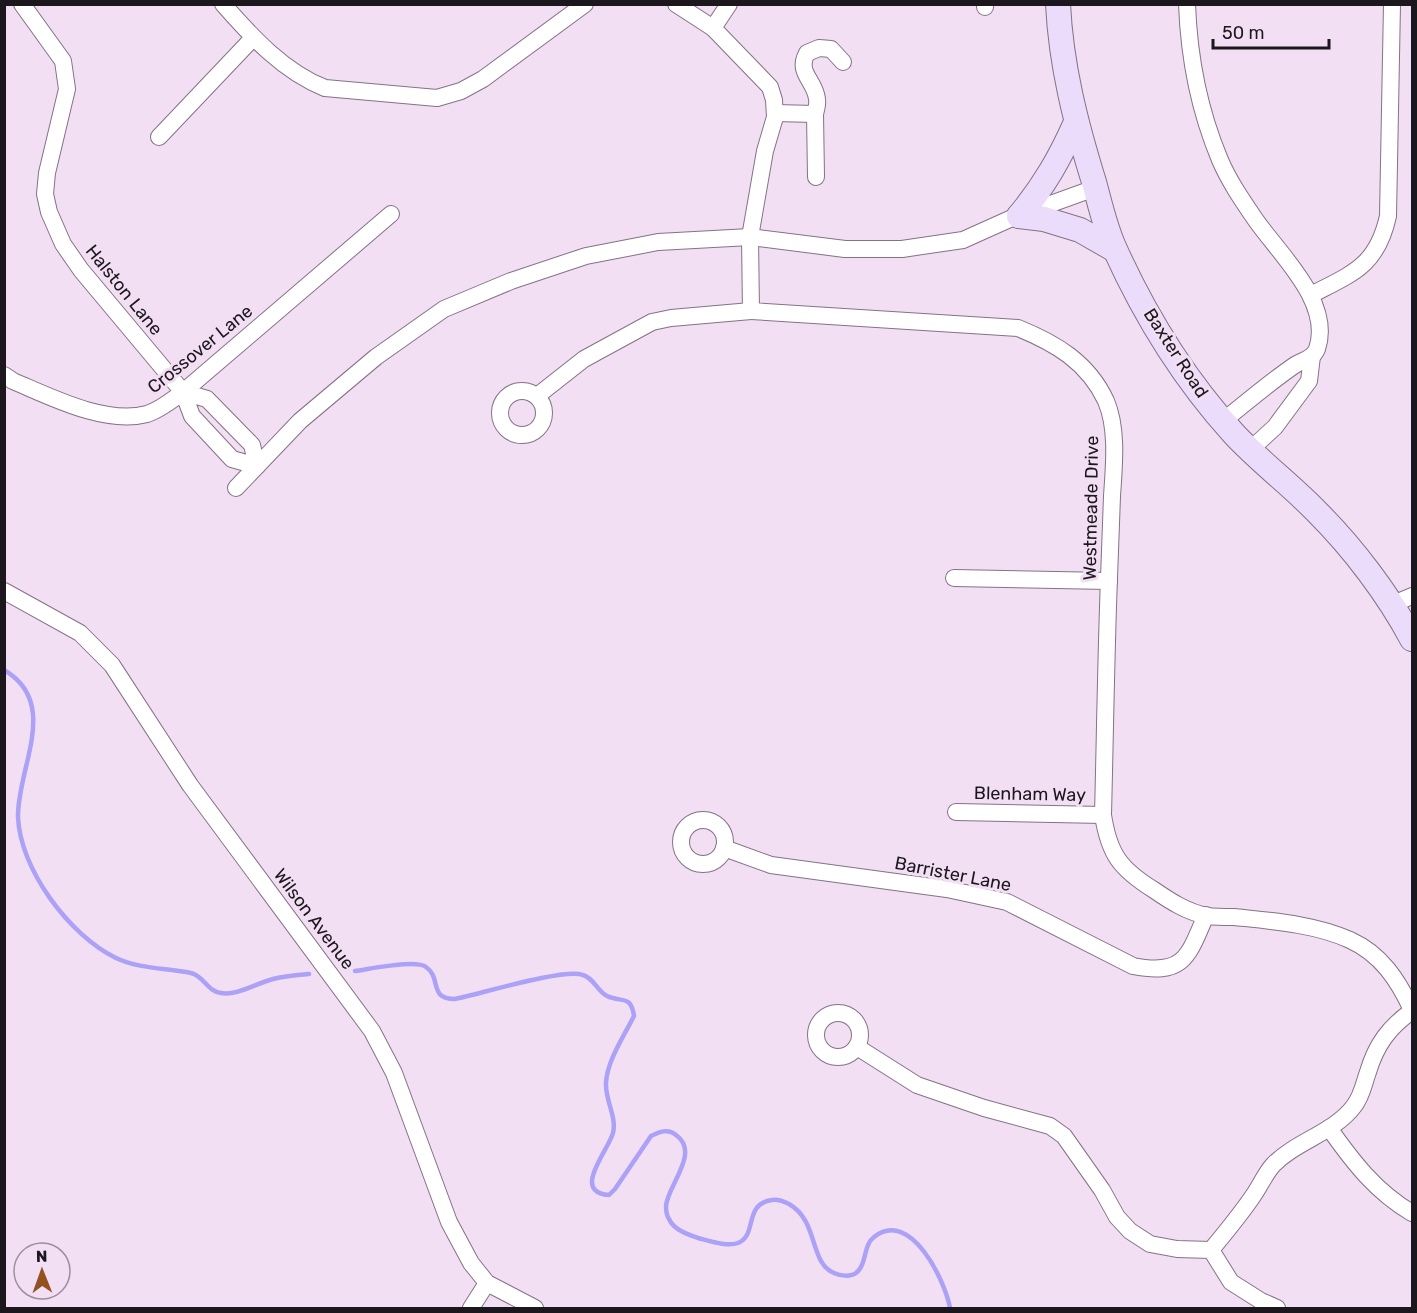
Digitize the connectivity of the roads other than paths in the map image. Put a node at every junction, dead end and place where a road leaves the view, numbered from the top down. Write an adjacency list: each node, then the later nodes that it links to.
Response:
1 (22, 4): 26 (street, Halston Lane)
2 (223, 4): 10 (street)
3 (585, 4): 10 (street)
4 (676, 4): 9 (street)
5 (729, 4): 9 (street)
6 (1058, 4): 14 (main road, Baxter Road)
7 (1187, 4): 22 (street)
8 (1392, 4): 22 (street)
9 (713, 28): 12 (street)
10 (253, 38): 15 (street)
11 (843, 62): 13 (street)
12 (775, 113): 13 (street); 20 (street)
13 (815, 114): 16 (street)
14 (1076, 122): 17 (main road, Baxter Road); 19 (main road)
15 (159, 137)
16 (816, 177)
17 (1095, 188): 19 (street); 21 (main road, Baxter Road)
18 (391, 214): 26 (street, Crossover Lane)
19 (1019, 216): 20 (street); 21 (main road)
20 (750, 237): 23 (street); 30 (street)
21 (1115, 250): 28 (main road, Baxter Road)
22 (1311, 295): 24 (street)
23 (751, 311): 27 (street, Westmeade Drive); 33 (street, Westmeade Drive)
24 (1312, 356): 28 (street); 29 (street)
25 (4, 375): 26 (street, Crossover Lane)
26 (183, 392): 30 (street, Halston Lane); 30 (street, Halston Lane)
27 (537, 396)
28 (1223, 421): 29 (main road, Baxter Road)
29 (1250, 450): 35 (main road, Baxter Road)
30 (257, 466): 31 (street)
31 (236, 488)
32 (954, 578): 33 (street)
33 (1109, 581): 38 (street, Westmeade Drive)
34 (4, 591): 46 (street, Wilson Avenue)
35 (1403, 600): 36 (main road, Baxter Road)
36 (1413, 639)
37 (956, 812): 38 (street, Blenham Way)
38 (1103, 815): 40 (street, Westmeade Drive)
39 (724, 848): 40 (street, Barrister Lane)
40 (1206, 915): 41 (street, Westmeade Drive)
41 (1413, 1010): 43 (street)
42 (857, 1047): 45 (street)
43 (1329, 1128): 44 (street); 45 (street)
44 (1413, 1213)
45 (1211, 1250): 49 (street)
46 (487, 1283): 47 (street); 48 (street, Wilson Avenue)
47 (471, 1308)
48 (535, 1308)
49 (1277, 1308)

